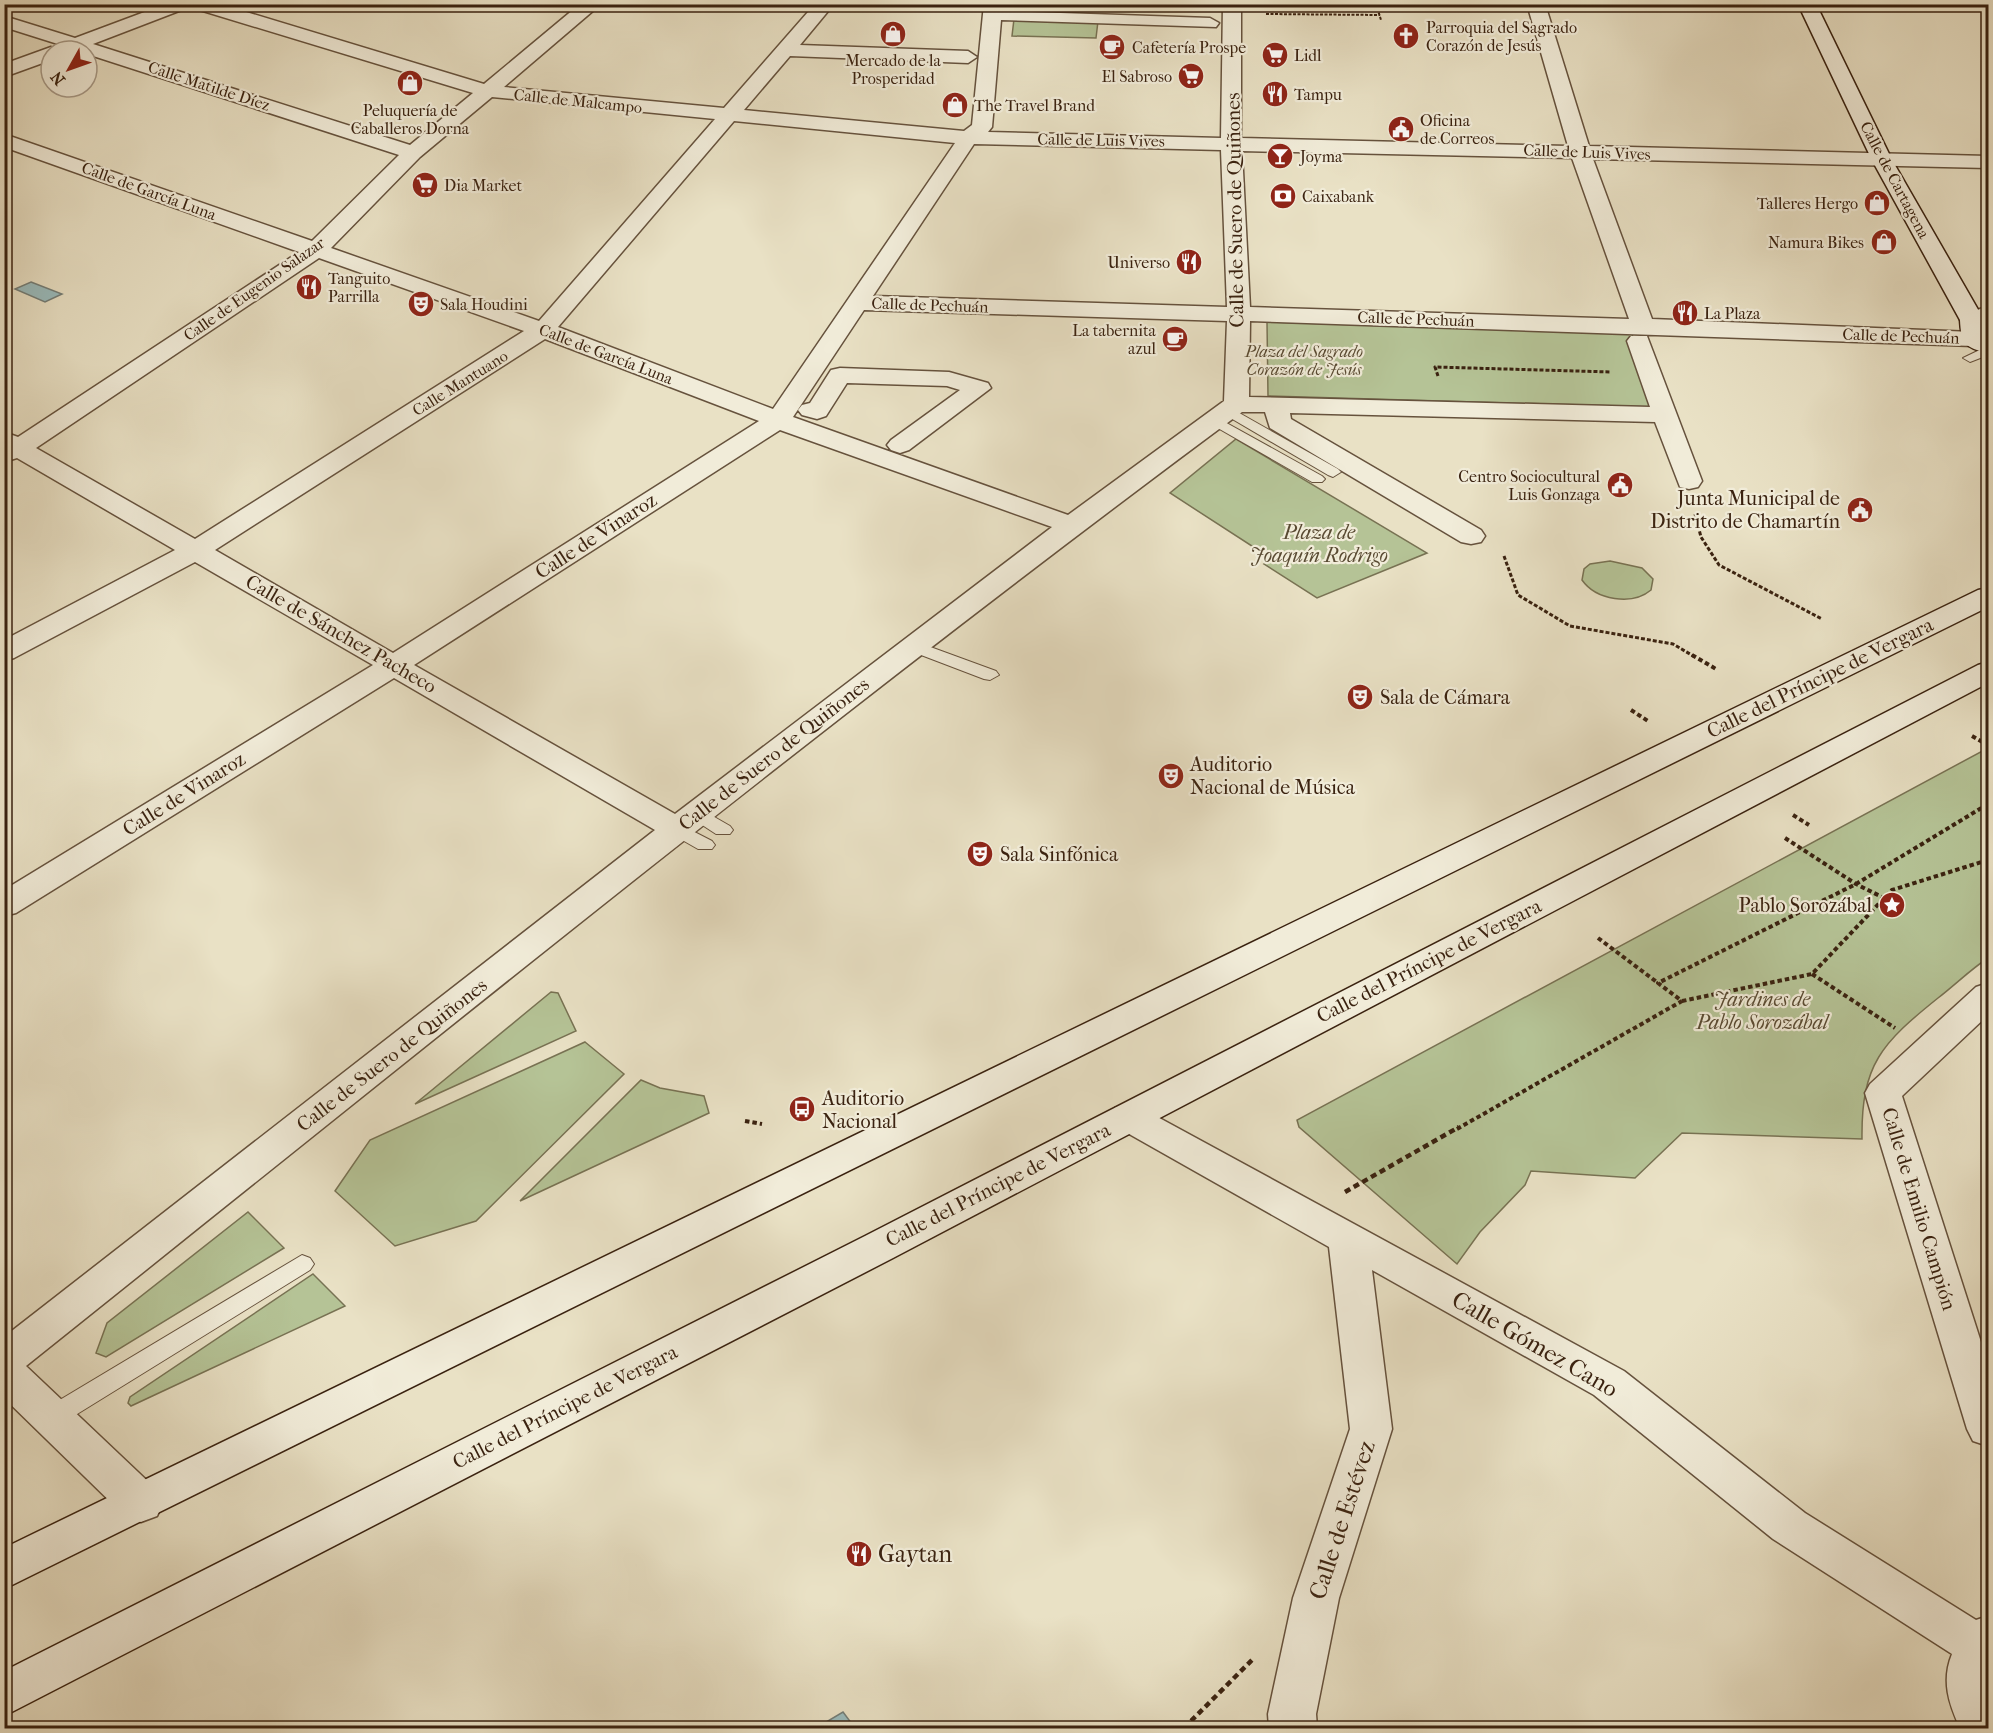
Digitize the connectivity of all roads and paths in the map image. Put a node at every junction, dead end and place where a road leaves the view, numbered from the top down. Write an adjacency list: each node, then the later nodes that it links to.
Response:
1 (184, 4): 19 (street)
2 (199, 4): 26 (street, Calle de Malcampo)
3 (592, 4): 26 (street, Calle de Eugenio Salazar)
4 (825, 4): 22 (street, Calle Mantuano)
5 (1060, 4): 13 (street)
6 (1232, 4): 30 (street, Calle de Suero de Quiñones)
7 (1376, 4): 12 (path)
8 (1536, 4): 31 (street)
9 (1807, 4): 33 (street, Calle de Cartagena)
10 (999, 10): 13 (street); 28 (street, Calle de Vinaroz)
11 (1262, 14): 12 (path)
12 (1380, 15): 15 (path)
13 (1041, 18): 14 (street)
14 (1121, 20): 17 (street); 20 (street)
15 (1382, 20)
16 (4, 21): 18 (street, Calle Matilde Díez)
17 (1210, 23)
18 (64, 39)
19 (88, 39)
20 (1118, 40)
21 (99, 50): 32 (street, Calle Matilde Díez)
22 (786, 50): 23 (street); 27 (street, Calle Mantuano)
23 (968, 57)
24 (39, 58): 25 (street)
25 (4, 71)
26 (487, 91): 27 (street, Calle de Malcampo); 32 (street, Calle de Eugenio Salazar)
27 (729, 116): 28 (street, Calle de Malcampo); 38 (street, Calle Mantuano)
28 (968, 138): 30 (street, Calle de Luis Vives); 36 (street, Calle de Vinaroz)
29 (4, 140): 35 (street, Calle de García Luna)
30 (1231, 142): 31 (street, Calle de Luis Vives); 37 (street, Calle de Suero de Quiñones)
31 (1580, 152): 33 (street, Calle de Luis Vives); 39 (street)
32 (413, 153): 35 (street, Calle de Eugenio Salazar)
33 (1882, 160): 34 (street, Calle de Luis Vives); 40 (street, Calle de Cartagena)
34 (1989, 162)
35 (315, 251): 38 (street, Calle de García Luna); 49 (street, Calle de Eugenio Salazar)
36 (859, 303): 37 (street, Calle de Pechuán); 47 (street, Calle de Vinaroz)
37 (1239, 314): 39 (street, Calle de Pechuán); 45 (street, Calle de Suero de Quiñones)
38 (543, 330): 47 (street, Calle de García Luna); 56 (street, Calle Mantuano)
39 (1641, 334): 40 (street, Calle de Pechuán); 41 (street)
40 (1980, 338)
41 (1650, 373): 43 (path); 46 (street)
42 (1276, 405): 43 (street); 45 (street); 55 (street)
43 (1449, 409): 46 (street)
44 (811, 410): 48 (street)
45 (1226, 411): 50 (lane); 51 (lane); 54 (street, Calle de Suero de Quiñones)
46 (1664, 415): 52 (street)
47 (778, 420): 54 (street, Calle de García Luna); 61 (street, Calle de Vinaroz)
48 (900, 445)
49 (10, 447): 56 (street, Calle de Sánchez Pacheco)
50 (1333, 472)
51 (1317, 479)
52 (1689, 481)
53 (1693, 507): 58 (path)
54 (1071, 525): 59 (street, Calle de Suero de Quiñones)
55 (1471, 536): 62 (path)
56 (197, 550): 60 (street, Calle Mantuano); 61 (street, Calle de Sánchez Pacheco)
57 (1989, 596): 91 (street, Calle del Príncipe de Vergara)
58 (1822, 619)
59 (914, 646): 64 (lane); 68 (street, Calle de Suero de Quiñones)
60 (4, 652)
61 (394, 665): 68 (street, Calle de Sánchez Pacheco); 74 (street, Calle de Vinaroz)
62 (1716, 669)
63 (1989, 671): 81 (street, Calle del Príncipe de Vergara)
64 (990, 675)
65 (1972, 736): 66 (path)
66 (1989, 745)
67 (1989, 804): 72 (path)
68 (699, 824): 70 (lane); 87 (street, Calle de Suero de Quiñones)
69 (1785, 838): 72 (path)
70 (705, 845)
71 (1989, 860): 73 (path)
72 (1856, 884): 73 (path); 77 (path)
73 (1884, 898): 76 (path)
74 (4, 905)
75 (1598, 938): 77 (path)
76 (1812, 974): 79 (path); 80 (path)
77 (1658, 982): 79 (path)
78 (1989, 995): 80 (street, Calle de Emilio Campión)
79 (1682, 1001): 84 (path)
80 (1929, 1050): 90 (street, Calle de Emilio Campión)
81 (1128, 1118): 84 (street, Calle Gómez Cano); 95 (street, Calle del Príncipe de Vergara)
82 (745, 1121): 83 (path)
83 (762, 1124)
84 (1305, 1214): 85 (street, Calle Gómez Cano)
85 (1348, 1238): 93 (street, Calle Gómez Cano); 97 (street, Calle de Estévez)
86 (303, 1264): 89 (lane)
87 (4, 1361)
88 (4, 1371): 89 (street)
89 (52, 1417): 91 (street)
90 (1989, 1429)
91 (141, 1503): 92 (street, Calle del Príncipe de Vergara)
92 (4, 1570)
93 (1983, 1641): 98 (street)
94 (1258, 1655): 96 (path)
95 (4, 1695)
96 (1184, 1728)
97 (1293, 1728)
98 (1985, 1728)

